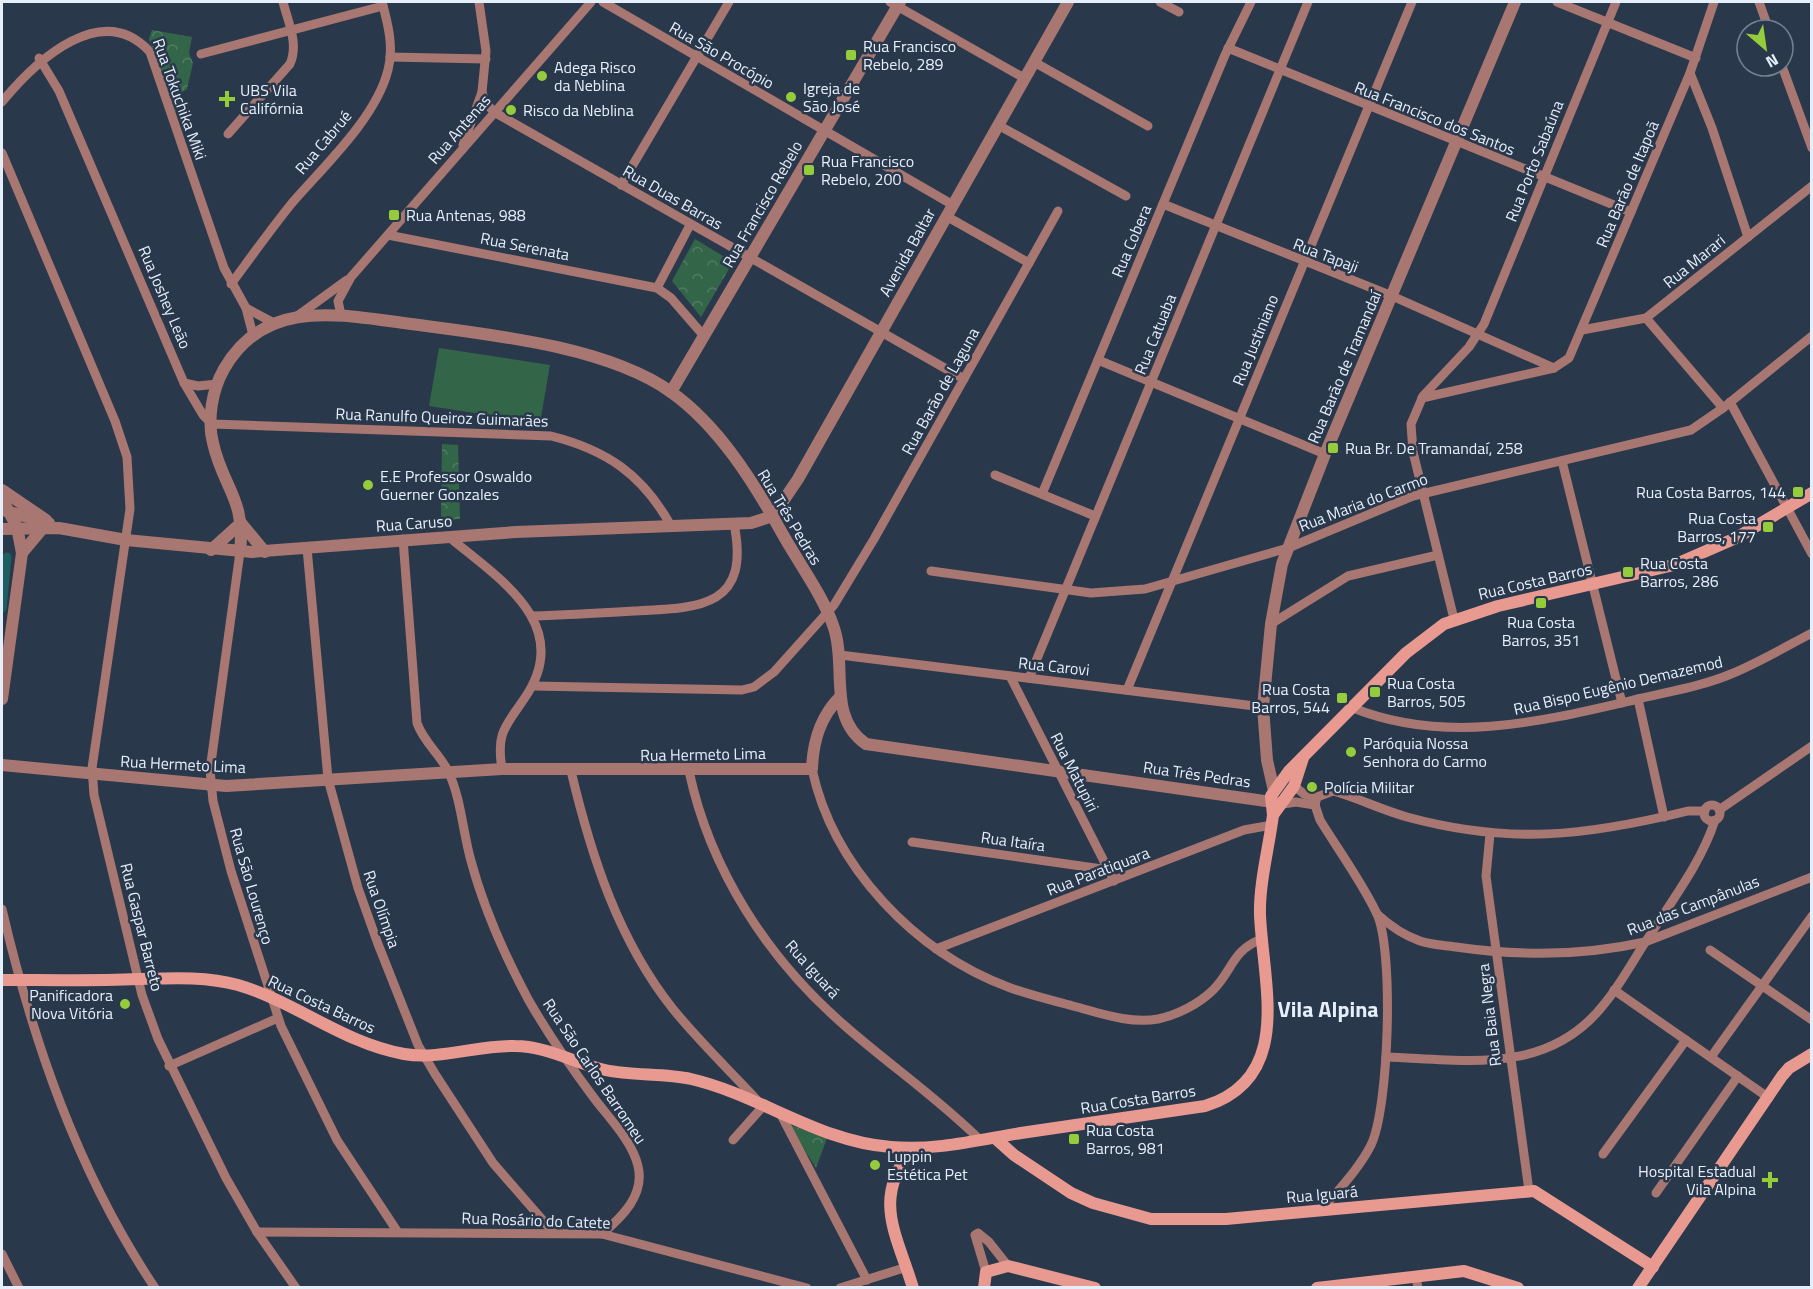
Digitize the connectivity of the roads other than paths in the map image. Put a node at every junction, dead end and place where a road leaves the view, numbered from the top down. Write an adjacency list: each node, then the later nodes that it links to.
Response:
1 (283, 2): 22 (street)
2 (479, 2): 30 (street)
3 (591, 2): 39 (street, Rua Antenas)
4 (603, 2): 28 (street, Rua São Procópio)
5 (729, 2): 28 (street)
6 (1068, 2): 31 (street, Avenida Baltar)
7 (1160, 2): 18 (street)
8 (1251, 2): 24 (street, Rua Cobera)
9 (1308, 2): 32 (street, Rua Catuaba)
10 (1412, 2): 38 (street, Rua Justiniano)
11 (1515, 2): 44 (street, Rua Barão de Tramandaí)
12 (1557, 2): 20 (street)
13 (1616, 2): 20 (street, Rua Porto Sabaúna)
14 (1714, 2): 29 (street, Rua Barão de Itapoã)
15 (1759, 2): 19 (street)
16 (896, 3): 34 (street); 42 (street, Rua Francisco Rebelo)
17 (383, 4): 22 (street); 26 (street, Rua Cabrué)
18 (1179, 12)
19 (1765, 18)
20 (1608, 22): 29 (street); 48 (street, Rua Porto Sabaúna)
21 (135, 28): 65 (street, Rua Tokuchika Miki)
22 (291, 29): 25 (street); 43 (street)
23 (64, 32): 27 (street)
24 (1228, 48): 32 (street, Rua Francisco dos Santos); 52 (street, Rua Cobera)
25 (201, 54)
26 (390, 57): 30 (street); 65 (street, Rua Cabrué)
27 (39, 58): 37 (street); 83 (street, Rua Joshey Leão)
28 (697, 58): 42 (street, Rua São Procópio); 49 (street)
29 (1696, 58): 33 (street, Rua Barão de Itapoã)
30 (486, 59): 36 (street)
31 (1034, 62): 34 (street, Avenida Baltar); 41 (street)
32 (1280, 71): 38 (street, Rua Francisco dos Santos); 58 (street, Rua Catuaba)
33 (1690, 73): 55 (street, Rua Barão de Itapoã); 60 (street)
34 (1024, 78): 40 (street, Avenida Baltar)
35 (1786, 78): 45 (street)
36 (482, 92): 39 (street); 46 (street)
37 (2, 102)
38 (1368, 107): 44 (street, Rua Francisco dos Santos); 62 (street, Rua Justiniano)
39 (494, 112): 46 (street, Rua Antenas); 49 (street, Rua Duas Barras)
40 (998, 125): 51 (street); 53 (street, Avenida Baltar)
41 (1148, 126)
42 (824, 131): 53 (street, Rua São Procópio); 61 (street, Rua Francisco Rebelo)
43 (228, 134)
44 (1457, 142): 48 (street, Rua Francisco dos Santos); 67 (street, Rua Barão de Tramandaí)
45 (1812, 148)
46 (461, 150): 59 (street, Rua Antenas)
47 (2, 153): 108 (street)
48 (1543, 177): 55 (street, Rua Francisco dos Santos); 75 (street, Rua Porto Sabaúna)
49 (621, 185): 57 (street, Rua Duas Barras)
50 (1812, 186): 60 (street, Rua Marari)
51 (1126, 196)
52 (1163, 204): 58 (street, Rua Tapaji); 79 (street, Rua Cobera)
53 (953, 205): 56 (street, Avenida Baltar)
54 (1058, 211): 63 (street, Rua Barão de Laguna)
55 (1631, 212): 74 (street, Rua Barão de Itapoã)
56 (946, 216): 63 (street); 73 (street, Avenida Baltar)
57 (690, 225): 61 (street, Rua Duas Barras); 66 (street)
58 (1215, 226): 62 (street, Rua Tapaji); 82 (street, Rua Catuaba)
59 (388, 235): 64 (street, Rua Antenas); 66 (street, Rua Serenata)
60 (1748, 237): 71 (street, Rua Marari)
61 (749, 258): 73 (street, Rua Duas Barras); 77 (street, Rua Francisco Rebelo)
62 (1303, 262): 67 (street, Rua Tapaji); 88 (street, Rua Justiniano)
63 (1029, 263): 81 (street, Rua Barão de Laguna)
64 (351, 277): 69 (street, Rua Antenas); 70 (street, Rua Antenas)
65 (231, 284): 68 (street, Rua Tokuchika Miki)
66 (657, 288): 77 (street)
67 (1392, 296): 75 (street, Rua Tapaji); 90 (street, Rua Barão de Tramandaí)
68 (246, 308): 72 (street, Rua Tokuchika Miki); 76 (street, Rua Tokuchika Miki)
69 (341, 315): 70 (street, Rua Três Pedras); 85 (street, Rua Três Pedras)
70 (297, 317): 72 (street, Rua Três Pedras)
71 (1646, 318): 74 (street, Rua Marari); 87 (street)
72 (274, 323): 76 (street, Rua Três Pedras)
73 (882, 330): 81 (street, Rua Duas Barras); 99 (street, Avenida Baltar)
74 (1582, 330): 80 (street, Rua Barão de Itapoã)
75 (1479, 333): 80 (street, Rua Tapaji); 86 (street, Rua Porto Sabaúna)
76 (253, 335): 84 (street, Rua Três Pedras)
77 (704, 336): 85 (street, Rua Francisco Rebelo)
78 (1812, 336): 87 (street, Rua Maria do Carmo)
79 (1098, 360): 82 (street); 95 (street, Rua Cobera)
80 (1554, 368): 86 (street)
81 (964, 379): 121 (street, Rua Barão de Laguna)
82 (1151, 382): 88 (street); 100 (street, Rua Catuaba)
83 (184, 383): 84 (street); 89 (street, Rua Joshey Leão)
84 (217, 384): 89 (street, Rua Três Pedras)
85 (671, 392): 99 (street, Rua Três Pedras)
86 (1422, 398): 94 (street)
87 (1726, 405): 91 (street, Rua Maria do Carmo); 97 (street)
88 (1239, 419): 90 (street); 118 (street, Rua Justiniano)
89 (212, 424): 101 (street, Rua Joshey Leão); 104 (street, Rua Ranulfo Queiroz Guimarães)
90 (1325, 454): 110 (street, Rua Barão de Tramandaí)
91 (1562, 461): 94 (street, Rua Maria do Carmo); 119 (street)
92 (995, 475): 95 (street)
93 (2, 490): 103 (street)
94 (1424, 493): 110 (street, Rua Maria do Carmo); 116 (street)
95 (1042, 494): 100 (street)
96 (1812, 494): 97 (main road, Rua Costa Barros)
97 (1786, 507): 115 (street); 119 (main road, Rua Costa Barros)
98 (3, 508): 103 (street, Rua Caruso); 105 (street)
99 (773, 516): 102 (street, Rua Caruso); 121 (street, Rua Três Pedras)
100 (1095, 516): 120 (street, Rua Catuaba)
101 (241, 523): 111 (street); 112 (street, Rua Joshey Leão); 113 (street)
102 (734, 524): 104 (street, Rua Caruso); 122 (street)
103 (50, 526): 105 (street, Rua Caruso); 108 (street, Rua Caruso); 114 (street)
104 (671, 526): 106 (street, Rua Caruso)
105 (9, 528): 114 (street)
106 (449, 537): 107 (street, Rua Caruso); 122 (street)
107 (403, 539): 109 (street, Rua Caruso); 145 (street, Rua São Carlos Barromeu)
108 (126, 540): 111 (street, Rua Caruso); 147 (street, Rua Gaspar Barreto)
109 (307, 548): 113 (street, Rua Caruso); 149 (street, Rua Olímpia)
110 (1288, 548): 118 (street, Rua Maria do Carmo); 124 (street, Rua Barão de Tramandaí)
111 (211, 550): 112 (street, Rua Caruso)
112 (240, 552): 113 (street, Rua Caruso); 150 (street, Rua São Lourenço)
113 (265, 552)
114 (22, 553): 132 (street)
115 (1812, 554)
116 (1438, 555): 123 (street); 124 (street)
117 (931, 572): 120 (street, Rua Maria do Carmo)
118 (1170, 583): 120 (street, Rua Maria do Carmo); 130 (street, Rua Justiniano)
119 (1591, 585): 123 (main road, Rua Costa Barros); 134 (street)
120 (1065, 591): 128 (street, Rua Catuaba)
121 (828, 614): 126 (street, Rua Três Pedras); 129 (street, Rua Barão de Laguna)
122 (533, 616): 129 (street)
123 (1454, 619): 136 (main road, Rua Costa Barros)
124 (1271, 624): 135 (street, Rua Barão de Tramandaí)
125 (1812, 633): 133 (street, Rua Bispo Eugênio Demazemod)
126 (840, 655): 127 (street, Rua Carovi); 131 (street, Rua Três Pedras)
127 (1010, 676): 128 (street, Rua Carovi); 146 (street, Rua Matupiri)
128 (1029, 678): 130 (street, Rua Carovi)
129 (532, 686): 141 (street)
130 (1127, 690): 135 (street, Rua Carovi)
131 (840, 697): 142 (street); 146 (street, Rua Três Pedras)
132 (2, 699)
133 (1638, 699): 134 (street, Rua Bispo Eugênio Demazemod); 157 (street)
134 (1622, 703): 136 (street, Rua Bispo Eugênio Demazemod)
135 (1263, 707): 139 (street, Rua Barão de Tramandaí)
136 (1353, 708): 138 (main road, Rua Costa Barros)
137 (1812, 746): 155 (street)
138 (1304, 758): 148 (main road, Rua Costa Barros); 151 (main road, Rua Costa Barros)
139 (1268, 760): 148 (street); 152 (street, Rua Barão de Tramandaí)
140 (2, 765): 147 (street, Rua Hermeto Lima)
141 (502, 769): 143 (street, Rua Hermeto Lima); 145 (street, Rua Hermeto Lima)
142 (812, 769): 144 (street, Rua Hermeto Lima); 170 (street)
143 (571, 771): 144 (street, Rua Hermeto Lima); 193 (street)
144 (689, 771): 197 (street, Rua Iguará)
145 (449, 772): 149 (street, Rua Hermeto Lima); 186 (street, Rua São Carlos Barromeu)
146 (1059, 772): 152 (street, Rua Três Pedras); 162 (street, Rua Matupiri)
147 (92, 775): 150 (street, Rua Hermeto Lima); 173 (street, Rua Gaspar Barreto)
148 (1284, 777): 152 (main road, Rua Costa Barros); 154 (main road)
149 (327, 779): 150 (street, Rua Hermeto Lima); 183 (street, Rua Olímpia)
150 (210, 786): 178 (street, Rua São Lourenço)
151 (1294, 786): 153 (street); 154 (main road, Rua Costa Barros)
152 (1272, 796): 154 (street, Rua Três Pedras); 158 (main road, Rua Costa Barros)
153 (1316, 801): 154 (street); 160 (street); 166 (street)
154 (1283, 804): 158 (main road, Rua Costa Barros)
155 (1719, 810): 156 (street); 159 (street)
156 (1705, 811): 157 (street); 159 (street)
157 (1664, 817): 160 (street)
158 (1272, 820): 164 (street, Rua Paratiquara); 168 (main road, Rua Costa Barros)
159 (1715, 820): 169 (street)
160 (1490, 834): 172 (street, Rua Baia Negra)
161 (912, 842): 162 (street, Rua Itaíra)
162 (1109, 870): 164 (street, Rua Matupiri)
163 (1812, 877): 169 (street, Rua das Campânulas)
164 (1114, 881): 170 (street, Rua Paratiquara)
165 (2, 909): 175 (street)
166 (1377, 914): 172 (street, Rua das Campânulas); 184 (street)
167 (1812, 916): 176 (street)
168 (1262, 939): 170 (street); 195 (main road, Rua Costa Barros)
169 (1645, 942): 172 (street, Rua das Campânulas); 177 (street)
170 (936, 949)
171 (1710, 950): 176 (street)
172 (1497, 952): 187 (street, Rua Baia Negra)
173 (139, 979): 175 (main road, Rua Costa Barros); 178 (main road, Rua Costa Barros); 189 (street, Rua Gaspar Barreto)
174 (2, 980): 175 (main road, Rua Costa Barros)
175 (18, 980): 215 (street)
176 (1762, 986): 180 (street); 185 (street)
177 (1614, 990): 181 (street); 187 (street)
178 (270, 997): 179 (street, Rua São Lourenço); 183 (main road, Rua Costa Barros)
179 (278, 1018): 189 (street); 204 (street, Rua São Lourenço)
180 (1812, 1020)
181 (1686, 1040): 185 (street); 199 (street)
182 (1812, 1054): 191 (main road)
183 (424, 1056): 186 (main road, Rua Costa Barros); 205 (street, Rua Olímpia)
184 (1386, 1057): 187 (street); 202 (street)
185 (1711, 1057): 190 (street)
186 (565, 1058): 193 (main road, Rua Costa Barros); 206 (street, Rua São Carlos Barromeu)
187 (1509, 1060): 200 (street, Rua Baia Negra)
188 (1812, 1063): 191 (main road)
189 (169, 1066): 203 (street, Rua Gaspar Barreto)
190 (1738, 1076): 192 (street); 201 (street)
191 (1777, 1086): 192 (main road)
192 (1769, 1098): 210 (main road)
193 (761, 1102): 194 (main road, Rua Costa Barros); 196 (street)
194 (780, 1113): 198 (main road, Rua Costa Barros); 212 (street)
195 (995, 1138): 197 (main road, Rua Costa Barros); 202 (main road, Rua Iguará)
196 (733, 1140)
197 (980, 1140): 198 (main road, Rua Costa Barros)
198 (912, 1148): 209 (main road)
199 (1603, 1154)
200 (1529, 1191): 202 (main road, Rua Iguará); 210 (main road)
201 (1656, 1193)
202 (1321, 1211)
203 (257, 1232): 204 (street, Rua Rosário do Catete); 216 (street, Rua Gaspar Barreto)
204 (396, 1232): 205 (street, Rua Rosário do Catete)
205 (553, 1232): 206 (street, Rua Rosário do Catete)
206 (602, 1234): 217 (street, Rua Rosário do Catete)
207 (2, 1254): 214 (street)
208 (1008, 1266): 211 (main road); 211 (street); 221 (main road)
209 (907, 1267): 212 (street); 219 (main road)
210 (1653, 1267): 224 (main road)
211 (986, 1272): 220 (main road)
212 (867, 1280): 218 (street)
213 (1417, 1282): 222 (main road); 223 (main road)
214 (18, 1287)
215 (155, 1287)
216 (296, 1287)
217 (807, 1287)
218 (840, 1287)
219 (913, 1287)
220 (984, 1287)
221 (1095, 1287)
222 (1317, 1287)
223 (1518, 1287)
224 (1639, 1287)

